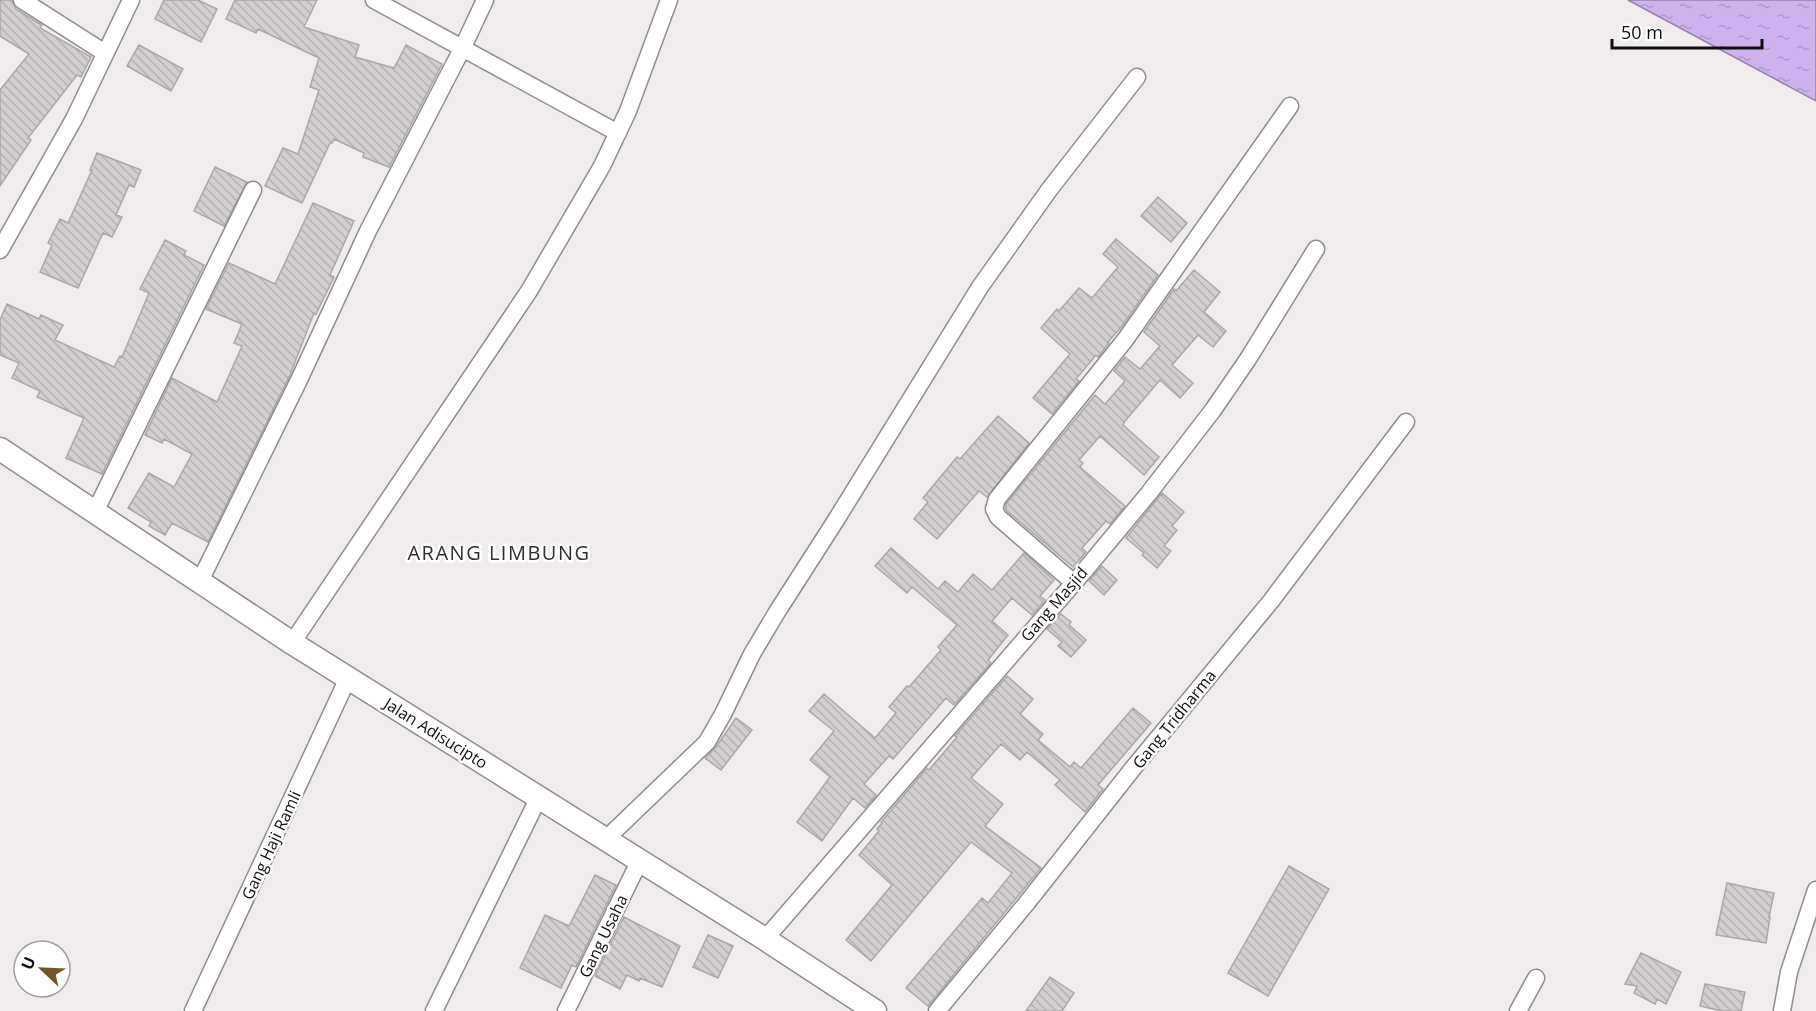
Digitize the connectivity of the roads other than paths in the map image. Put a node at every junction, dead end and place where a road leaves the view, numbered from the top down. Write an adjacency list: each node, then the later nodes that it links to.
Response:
1 (22, 0): 7 (street)
2 (131, 0): 7 (street)
3 (374, 0): 6 (street)
4 (485, 0): 6 (street)
5 (669, 0): 10 (street)
6 (463, 47): 10 (street); 17 (street)
7 (105, 52): 13 (street)
8 (1137, 78): 22 (street)
9 (1290, 106): 18 (street)
10 (618, 133): 19 (street)
11 (253, 190): 16 (street)
12 (1316, 249): 18 (street, Gang Masjid)
13 (0, 250)
14 (1406, 422): 31 (street, Gang Tridharma)
15 (0, 449): 16 (main road, Jalan Adisucipto)
16 (96, 512): 17 (main road, Jalan Adisucipto)
17 (200, 581): 19 (main road, Jalan Adisucipto)
18 (1074, 583): 25 (street, Gang Masjid)
19 (292, 643): 20 (main road, Jalan Adisucipto)
20 (348, 678): 21 (main road, Jalan Adisucipto); 27 (street, Gang Haji Ramli)
21 (539, 797): 22 (main road, Jalan Adisucipto); 28 (street)
22 (606, 839): 23 (main road, Jalan Adisucipto)
23 (640, 860): 25 (main road, Jalan Adisucipto); 29 (street, Gang Usaha)
24 (1816, 890): 33 (street)
25 (765, 939): 30 (main road, Jalan Adisucipto)
26 (1536, 978): 32 (street)
27 (193, 1011)
28 (434, 1011)
29 (566, 1011)
30 (876, 1011)
31 (936, 1011)
32 (1518, 1011)
33 (1782, 1011)

